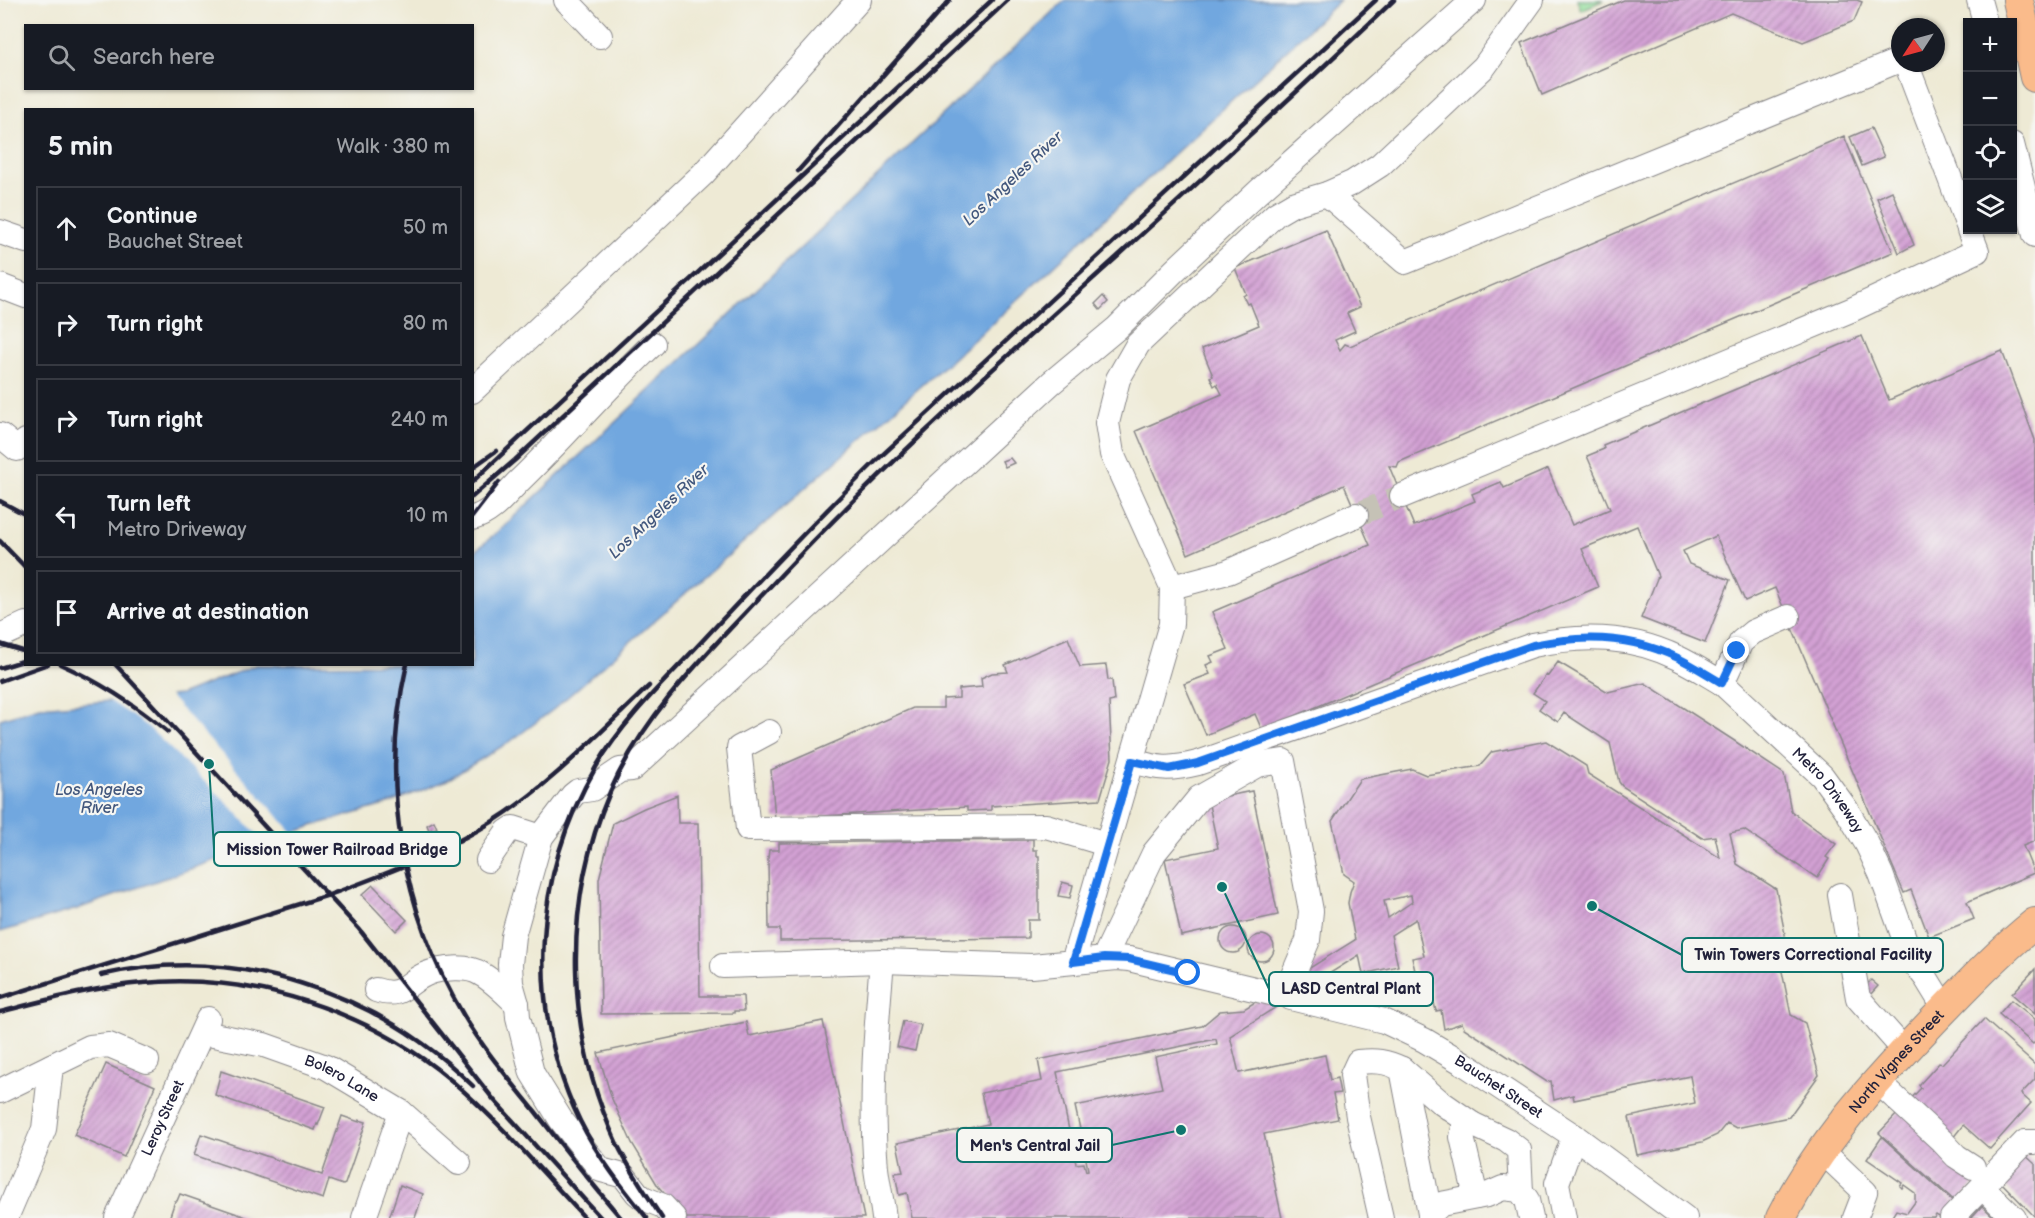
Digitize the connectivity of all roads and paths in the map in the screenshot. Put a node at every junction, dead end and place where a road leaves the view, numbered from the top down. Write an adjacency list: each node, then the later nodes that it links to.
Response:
1 (566, 0): 8 (street)
2 (859, 0): 22 (street)
3 (1474, 0): 33 (street)
4 (1532, 0): 13 (street)
5 (1979, 0): 7 (street)
6 (2018, 0): 11 (main road)
7 (1983, 18)
8 (600, 36)
9 (1891, 64): 13 (street)
10 (1909, 72): 14 (street)
11 (2035, 77)
12 (2017, 161): 17 (street)
13 (1327, 194): 26 (street)
14 (1963, 215)
15 (0, 232): 18 (street)
16 (1970, 234): 23 (street)
17 (2035, 235)
18 (24, 240)
19 (0, 286): 20 (street)
20 (24, 295)
21 (653, 344): 25 (street)
22 (474, 390)
23 (1402, 496)
24 (1356, 515): 26 (street)
25 (474, 518)
26 (1172, 587): 32 (street)
27 (1788, 617): 30 (street)
28 (24, 625): 29 (street)
29 (0, 636)
30 (1722, 683): 32 (street, Metro Driveway); 45 (street, Metro Driveway)
31 (769, 732): 34 (street)
32 (1132, 761): 34 (street)
33 (541, 837): 35 (street); 44 (street)
34 (1106, 844): 40 (street)
35 (488, 860)
36 (1840, 895): 47 (street)
37 (2034, 925): 45 (main road, North Vignes Street)
38 (1104, 958): 40 (street, Bauchet Street); 43 (street, Bauchet Street); 43 (street)
39 (882, 961): 40 (street, Bauchet Street); 41 (street, Bauchet Street); 68 (street)
40 (1061, 964)
41 (723, 966)
42 (376, 990): 44 (street)
43 (1284, 990): 55 (street, Bauchet Street)
44 (517, 1004): 67 (street)
45 (1945, 1009): 47 (main road, North Vignes Street)
46 (206, 1026): 53 (street, Bolero Lane); 65 (street, Leroy Street)
47 (1905, 1051): 51 (main road, North Vignes Street)
48 (147, 1061): 49 (street)
49 (51, 1066): 52 (street); 64 (street)
50 (1402, 1069): 54 (street); 63 (street); 69 (street)
51 (1877, 1081): 57 (main road, North Vignes Street); 60 (street)
52 (0, 1091)
53 (401, 1112): 58 (street, Bolero Lane); 66 (street)
54 (1472, 1124): 61 (street); 62 (street)
55 (1574, 1136): 59 (street); 73 (street, Bauchet Street)
56 (2035, 1142): 60 (street)
57 (1822, 1150): 74 (main road, North Vignes Street); 75 (street)
58 (459, 1163)
59 (1562, 1166): 71 (street); 72 (street)
60 (1978, 1177): 76 (street); 77 (street)
61 (1521, 1192): 62 (street); 70 (street)
62 (1476, 1197): 63 (street)
63 (1430, 1216)
64 (6, 1218)
65 (117, 1218)
66 (364, 1218)
67 (674, 1218)
68 (884, 1218)
69 (1381, 1218)
70 (1531, 1218)
71 (1564, 1218)
72 (1579, 1218)
73 (1685, 1218)
74 (1781, 1218)
75 (1855, 1218)
76 (1952, 1218)
77 (2014, 1218)

